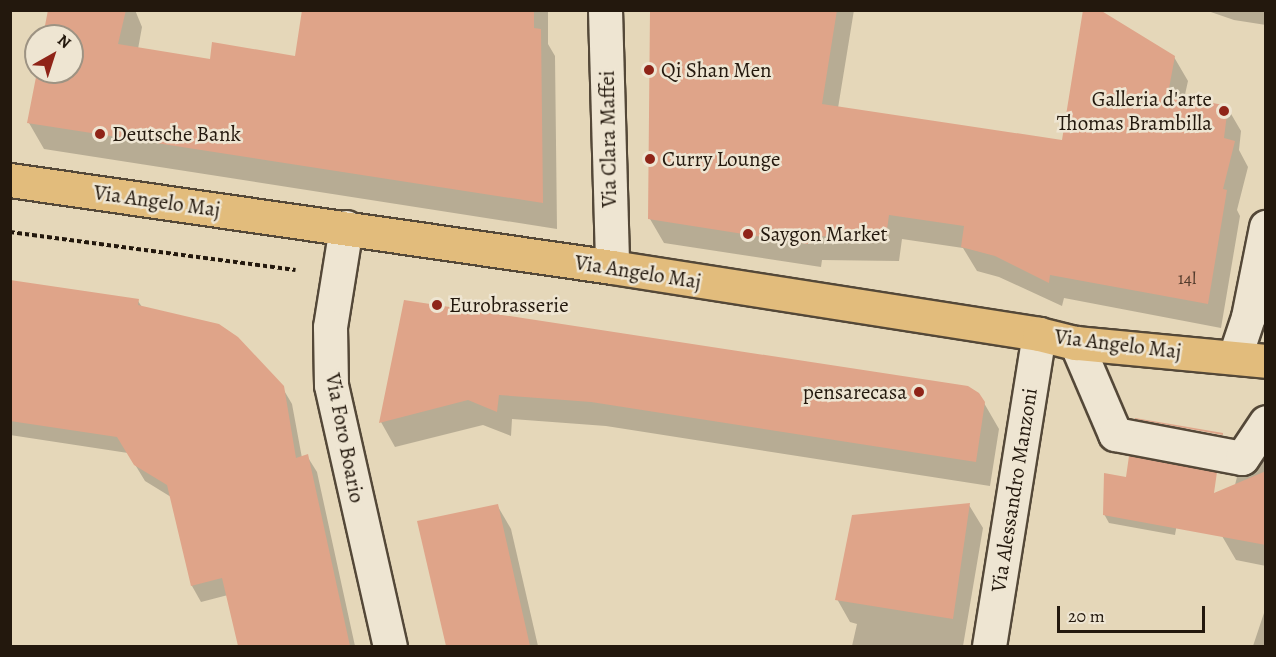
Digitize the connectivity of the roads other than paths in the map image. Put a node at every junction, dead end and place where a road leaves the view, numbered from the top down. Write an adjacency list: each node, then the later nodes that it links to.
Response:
1 (605, 10): 5 (street, Via Clara Maffei)
2 (10, 180): 3 (main road, Via Angelo Maj)
3 (346, 227): 5 (main road, Via Angelo Maj); 10 (street, Via Foro Boario)
4 (1266, 227): 8 (street)
5 (612, 267): 6 (main road, Via Angelo Maj)
6 (1039, 334): 7 (main road, Via Angelo Maj); 11 (street, Via Alessandro Manzoni)
7 (1076, 343): 8 (main road, Via Angelo Maj); 9 (street)
8 (1250, 358)
9 (1266, 422)
10 (390, 646)
11 (988, 646)

